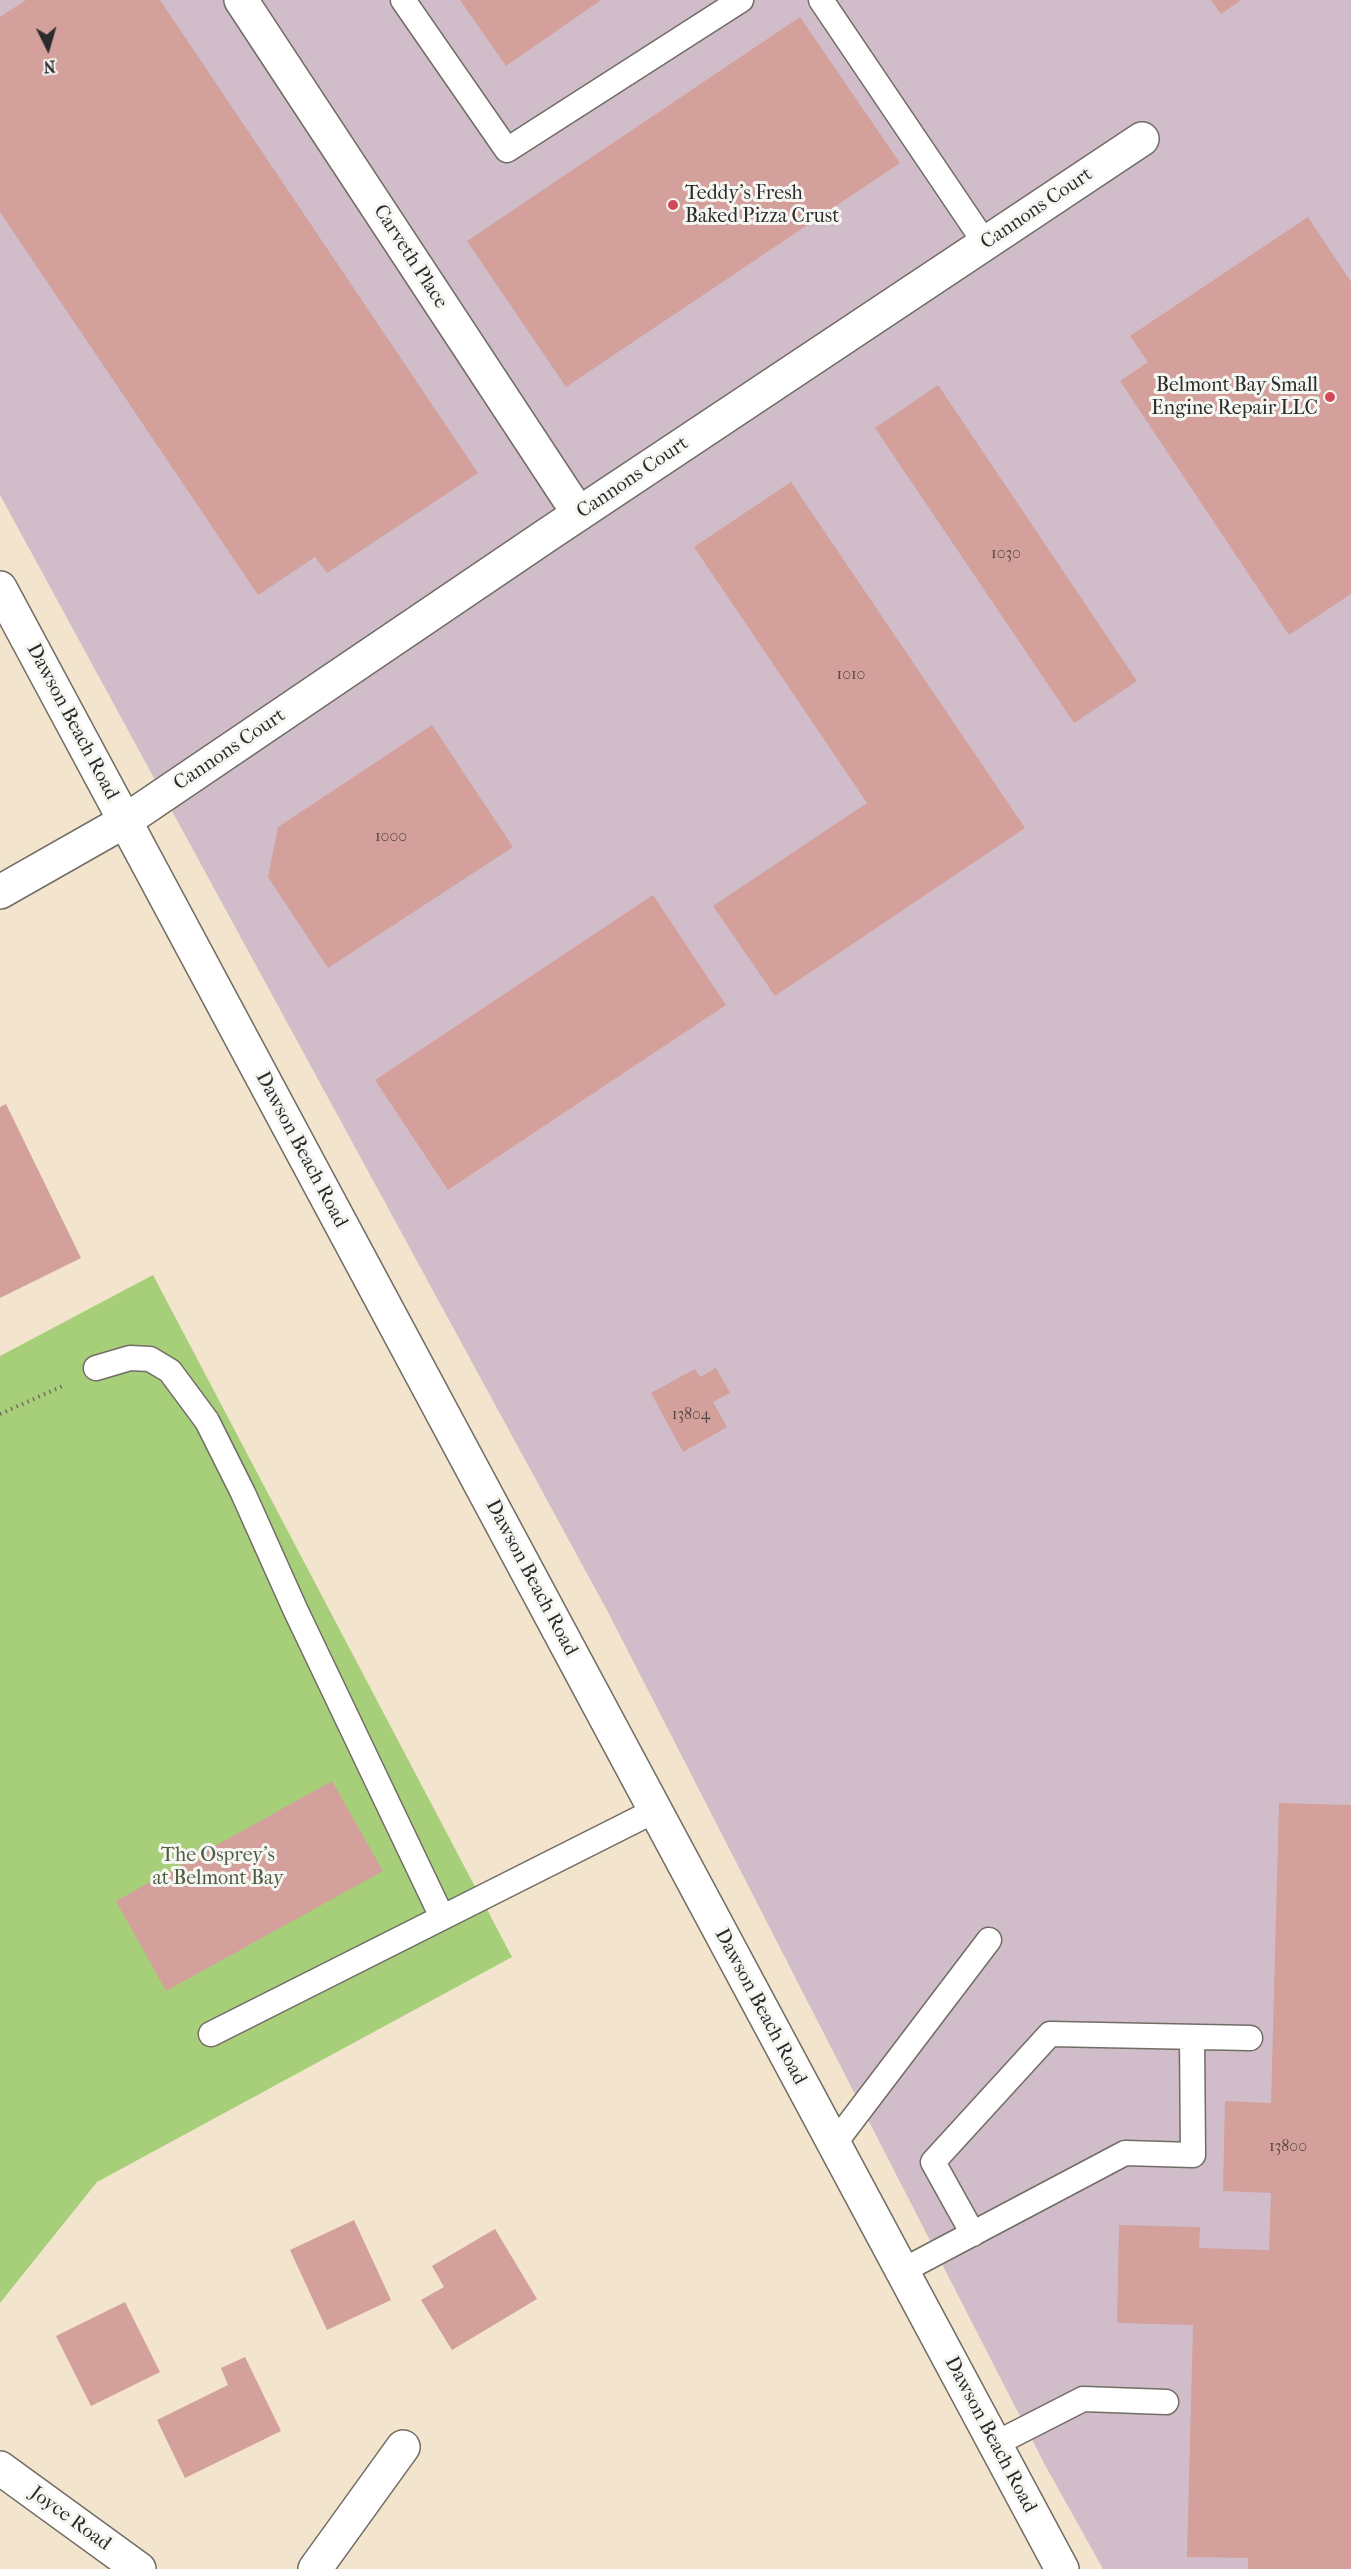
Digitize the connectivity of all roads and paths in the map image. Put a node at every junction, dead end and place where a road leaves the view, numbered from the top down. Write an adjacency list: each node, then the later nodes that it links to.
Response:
1 (241, 0): 7 (street, Carveth Place)
2 (403, 0): 3 (lane)
3 (741, 0)
4 (821, 0): 6 (lane)
5 (1142, 138): 6 (street, Cannons Court)
6 (986, 243): 7 (street, Cannons Court)
7 (579, 514): 9 (street, Cannons Court)
8 (0, 588): 9 (street, Dawson Beach Road)
9 (125, 821): 10 (street, Cannons Court); 13 (street, Dawson Beach Road)
10 (0, 892)
11 (96, 1368): 12 (path); 14 (lane)
12 (0, 1414)
13 (656, 1810): 14 (lane); 19 (street, Dawson Beach Road)
14 (442, 1917): 16 (lane)
15 (989, 1940): 19 (lane)
16 (211, 2034)
17 (1192, 2037): 18 (lane); 20 (lane); 20 (lane)
18 (1250, 2038)
19 (834, 2144): 21 (street, Dawson Beach Road)
20 (972, 2234): 21 (lane)
21 (902, 2271): 23 (street, Dawson Beach Road)
22 (1166, 2402): 23 (lane)
23 (995, 2444): 28 (street, Dawson Beach Road)
24 (403, 2447): 27 (street)
25 (0, 2468): 26 (street, Joyce Road)
26 (139, 2569)
27 (315, 2569)
28 (1062, 2569)

